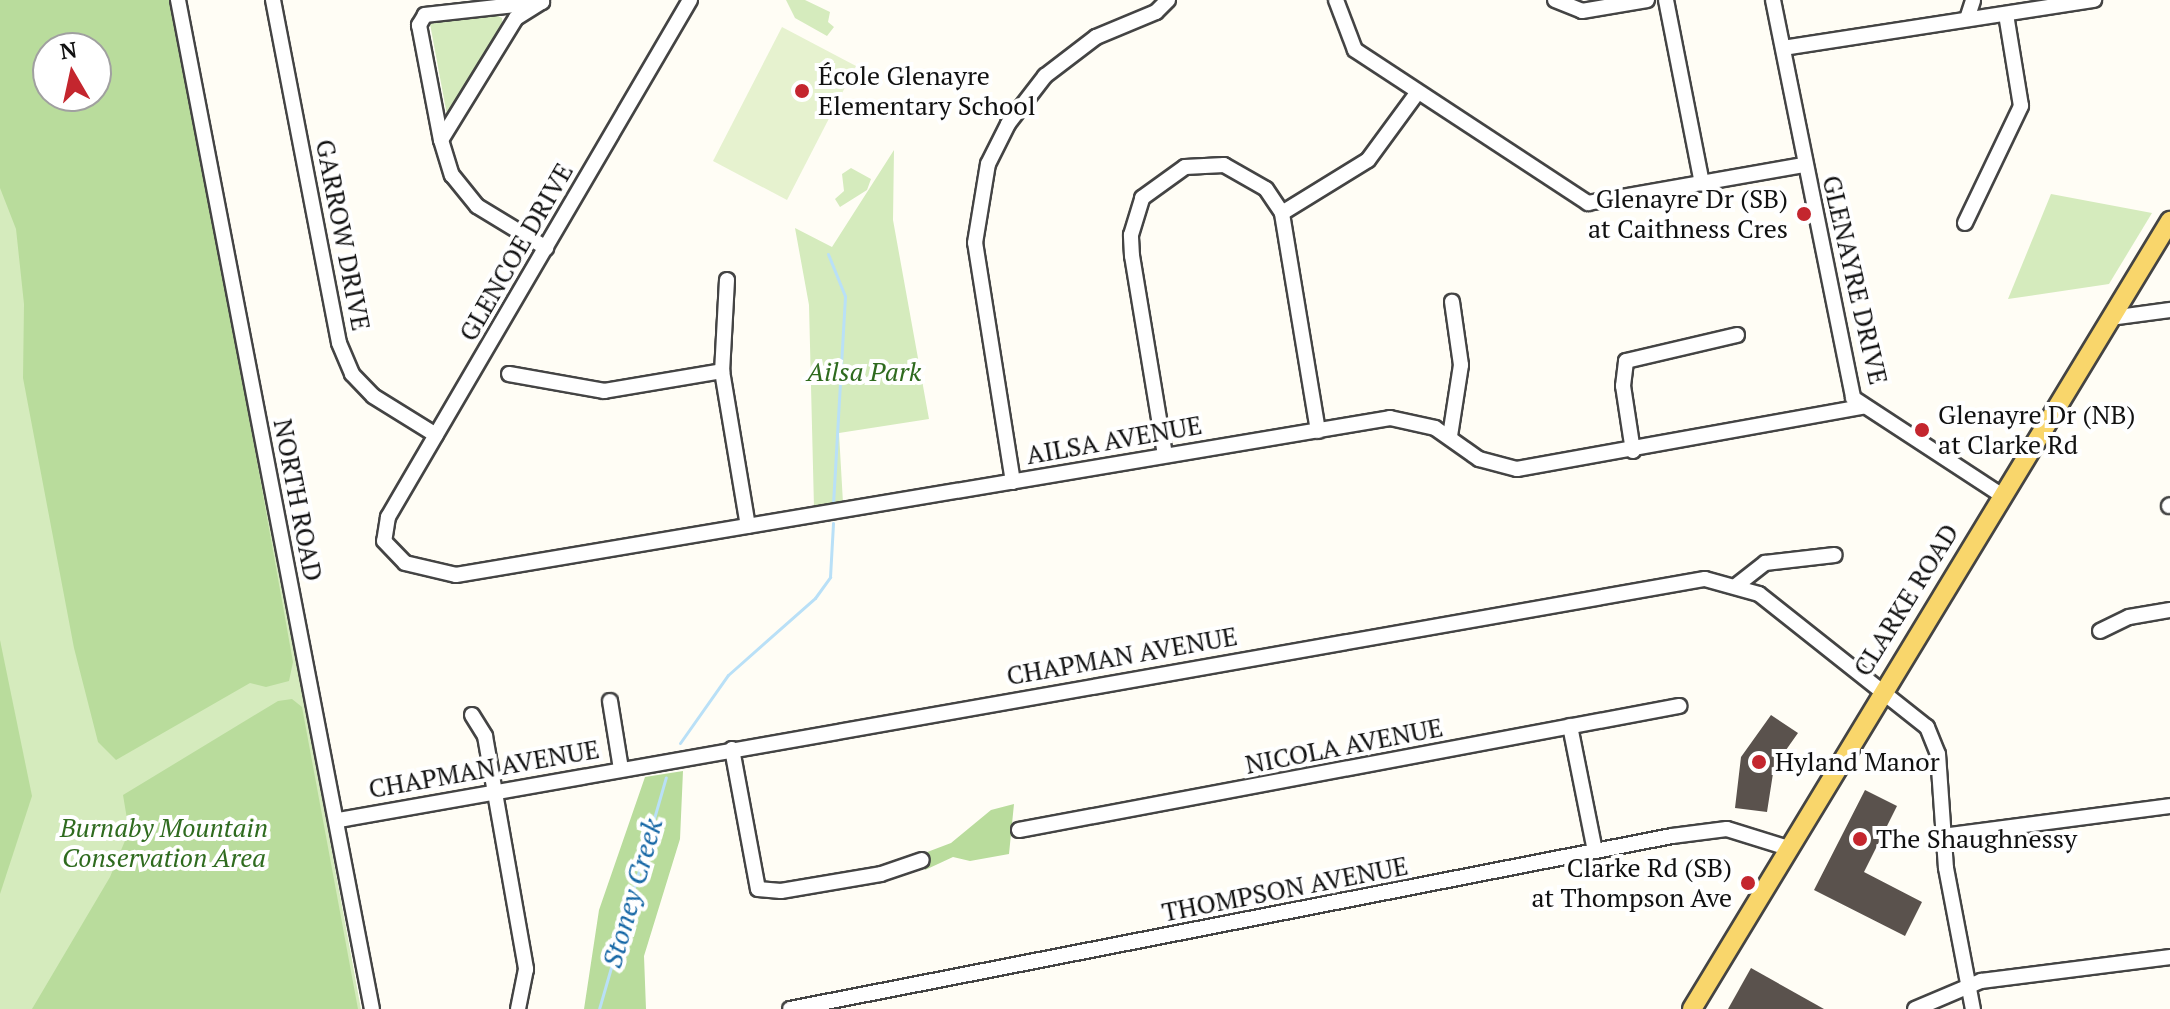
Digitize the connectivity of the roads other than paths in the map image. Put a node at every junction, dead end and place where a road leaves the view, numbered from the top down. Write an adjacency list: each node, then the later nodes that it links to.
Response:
1 (178, 0): 53 (street, NORTH ROAD)
2 (273, 0): 32 (street, GARROW DRIVE)
3 (690, 0): 22 (street, GLENCOE DRIVE)
4 (1168, 0): 36 (street)
5 (1336, 0): 15 (street)
6 (1555, 0): 7 (street)
7 (1647, 0)
8 (1666, 0): 18 (street)
9 (1773, 0): 14 (street, GLENAYRE DRIVE)
10 (1973, 0): 13 (street)
11 (2094, 0): 12 (street)
12 (2006, 14): 13 (street); 21 (street)
13 (1967, 19): 14 (street)
14 (1783, 48): 17 (street, GLENAYRE DRIVE)
15 (1417, 93): 18 (street); 19 (street)
16 (441, 140): 16 (street); 22 (street)
17 (1804, 165): 18 (street); 30 (street, GLENAYRE DRIVE)
18 (1702, 183)
19 (1282, 213): 31 (street); 35 (street)
20 (2170, 221): 26 (main road, CLARKE ROAD)
21 (1965, 223)
22 (546, 248): 32 (street, GLENCOE DRIVE)
23 (727, 280): 28 (street)
24 (1452, 302): 33 (street)
25 (2170, 310): 26 (street)
26 (2111, 318): 37 (main road, CLARKE ROAD)
27 (1737, 335): 34 (street)
28 (722, 371): 29 (street); 38 (street)
29 (509, 374)
30 (1863, 407): 34 (street, AILSA AVENUE); 37 (street, GLENAYRE DRIVE)
31 (1318, 431): 33 (street, AILSA AVENUE); 35 (street, AILSA AVENUE)
32 (436, 435): 39 (street, GLENCOE DRIVE)
33 (1450, 436): 34 (street, AILSA AVENUE)
34 (1633, 451)
35 (1165, 455): 36 (street, AILSA AVENUE)
36 (1013, 482): 38 (street, AILSA AVENUE)
37 (2001, 495): 44 (main road, CLARKE ROAD)
38 (748, 526): 39 (street, AILSA AVENUE)
39 (384, 529)
40 (1835, 555): 41 (street)
41 (1737, 585): 44 (street, CHAPMAN AVENUE); 49 (street, CHAPMAN AVENUE)
42 (2170, 610): 43 (street)
43 (2100, 631)
44 (1883, 688): 55 (street, CHAPMAN AVENUE); 56 (main road, CLARKE ROAD)
45 (610, 701): 50 (street)
46 (1679, 706): 48 (street, NICOLA AVENUE)
47 (472, 715): 51 (street)
48 (1570, 726): 54 (street, NICOLA AVENUE); 57 (street)
49 (732, 749): 50 (street, CHAPMAN AVENUE); 58 (street)
50 (621, 769): 51 (street, CHAPMAN AVENUE)
51 (496, 792): 53 (street, CHAPMAN AVENUE); 62 (street)
52 (2170, 806): 55 (street)
53 (339, 820): 61 (street, NORTH ROAD)
54 (1019, 830)
55 (1942, 836): 60 (street, CHAPMAN AVENUE)
56 (1788, 848): 57 (street, THOMPSON AVENUE); 64 (main road, CLARKE ROAD)
57 (1595, 851): 63 (street, THOMPSON AVENUE)
58 (922, 860)
59 (2170, 957): 60 (street)
60 (1968, 985): 65 (street); 66 (street, CHAPMAN AVENUE)
61 (372, 1009)
62 (518, 1009)
63 (790, 1009)
64 (1692, 1009)
65 (1915, 1009)
66 (1973, 1009)

